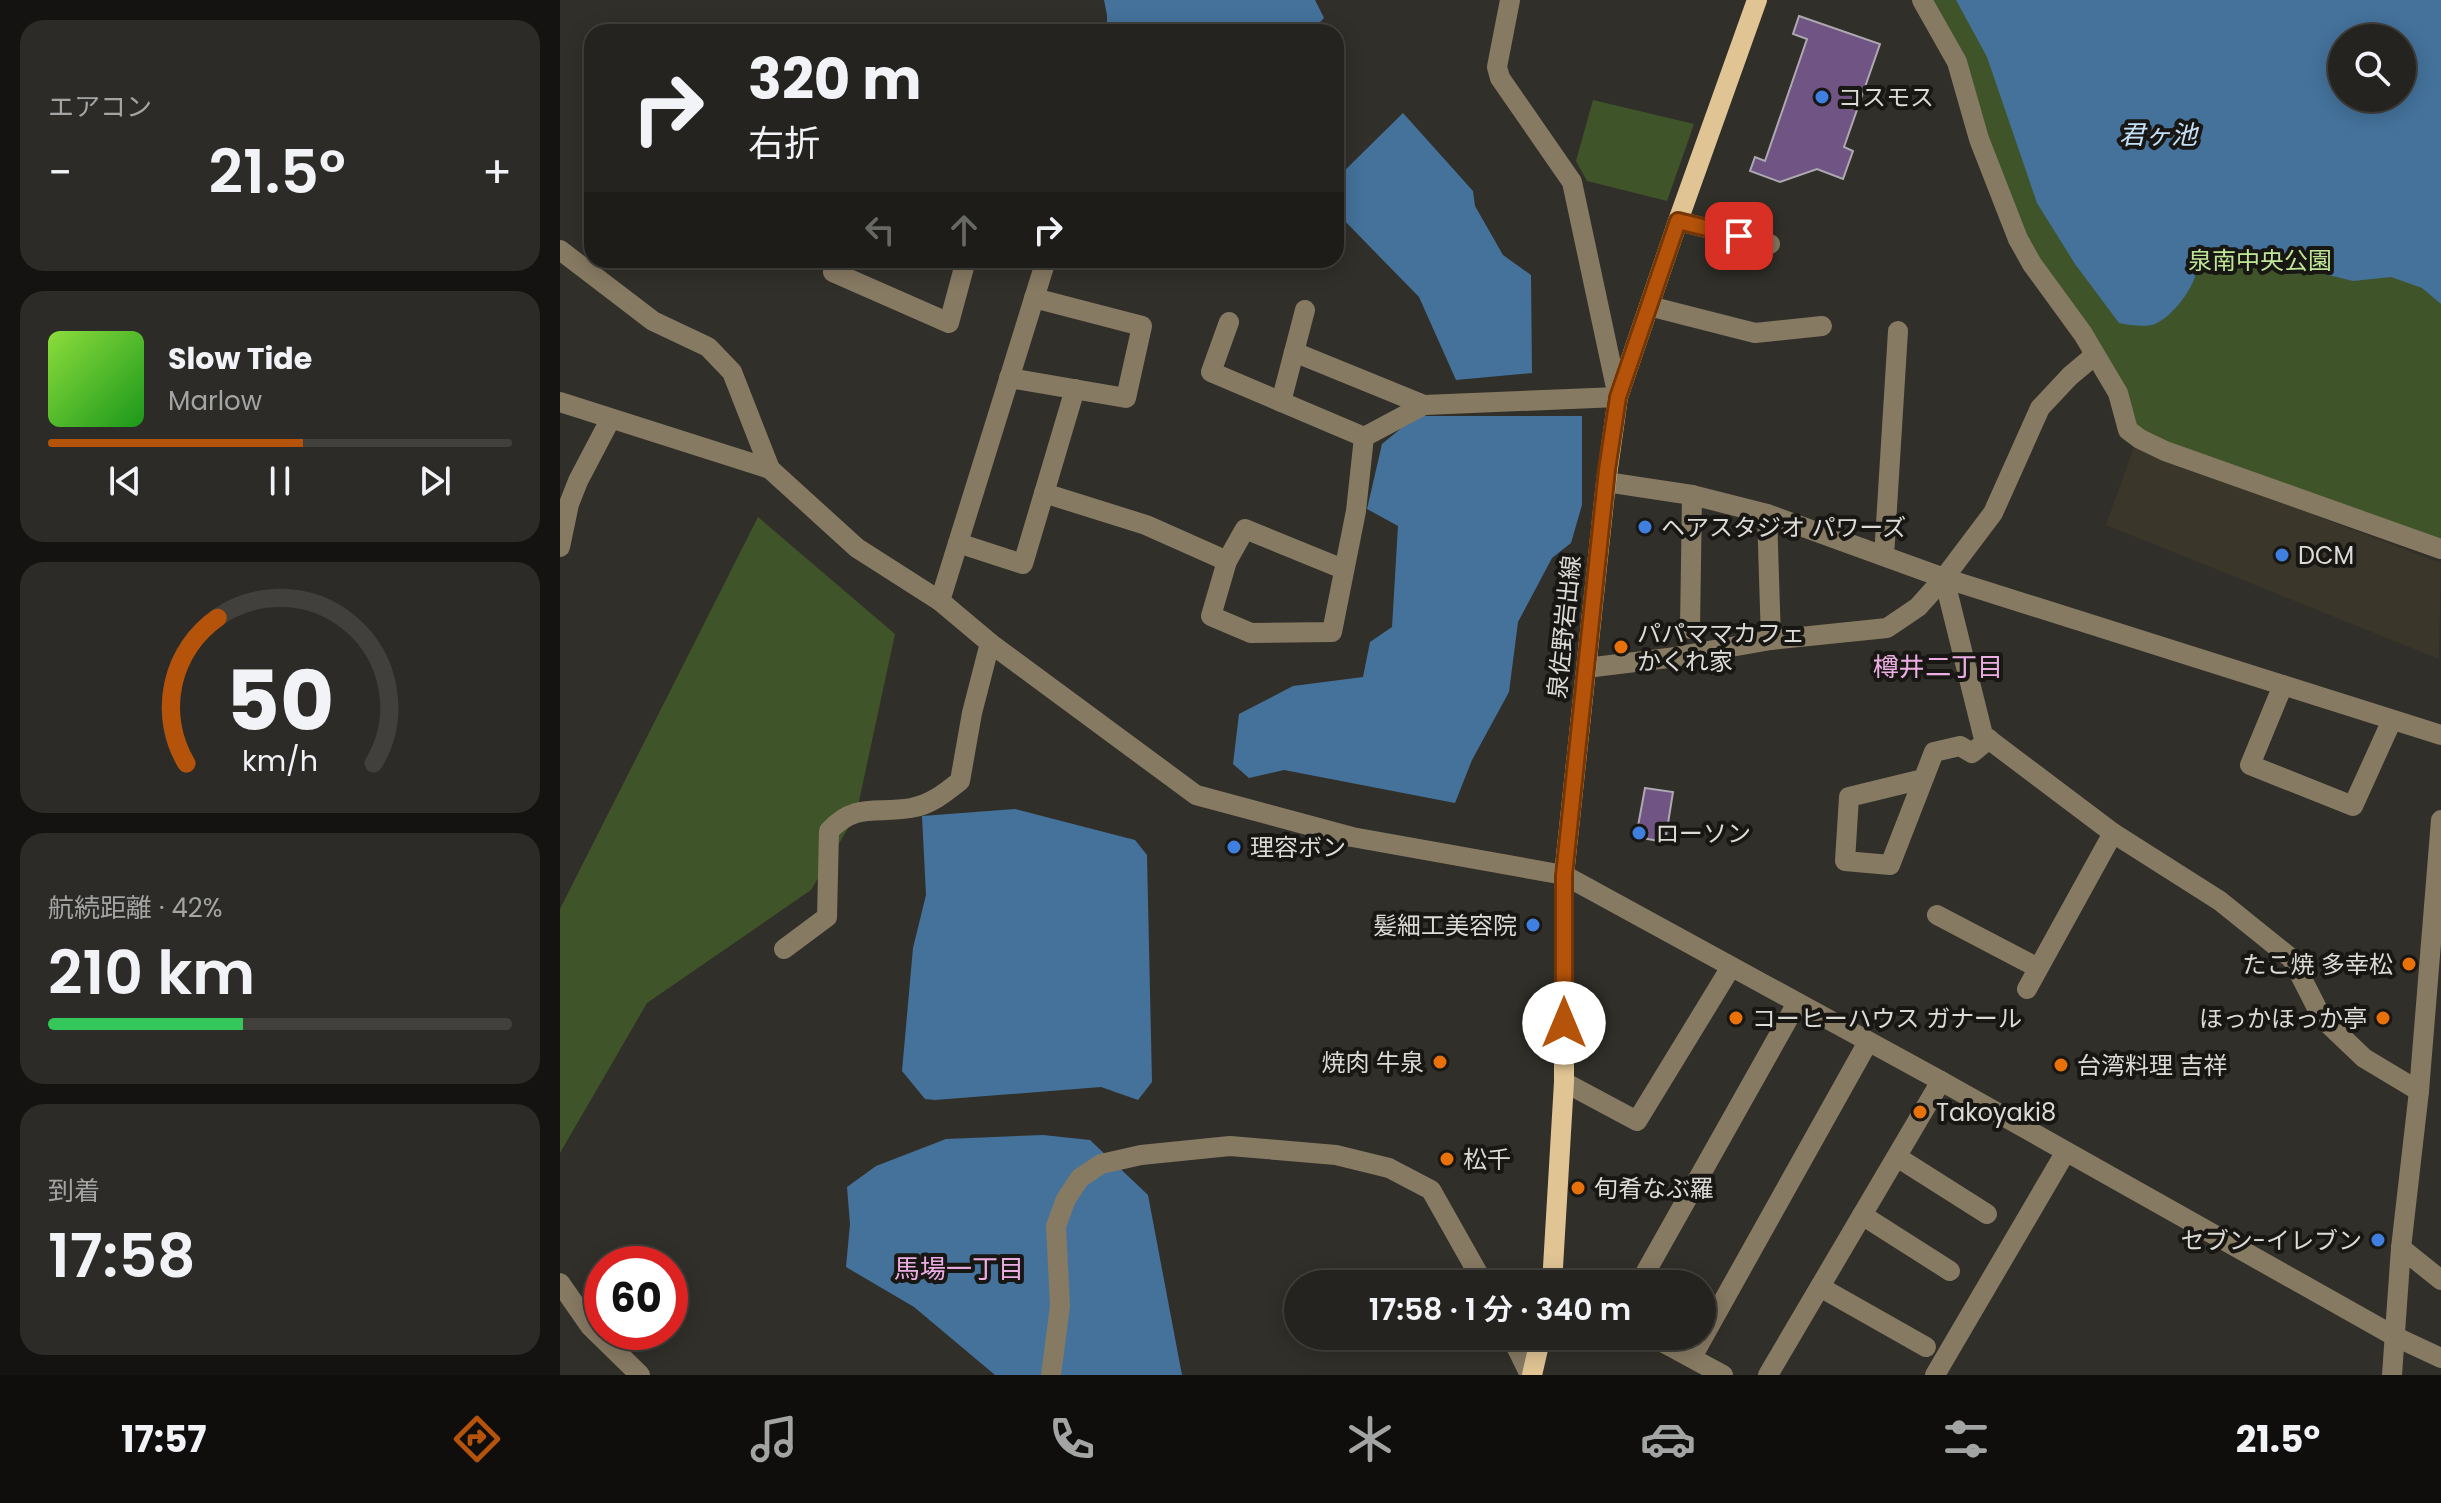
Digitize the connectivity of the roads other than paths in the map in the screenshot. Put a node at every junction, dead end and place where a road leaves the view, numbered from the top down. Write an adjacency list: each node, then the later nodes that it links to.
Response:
1 (1510, 0): 20 (street)
2 (1757, 0): 4 (main road, 泉佐野岩出線)
3 (1922, 0): 17 (street)
4 (1678, 221): 5 (street); 11 (main road, 泉佐野岩出線)
5 (1770, 244)
6 (560, 250): 26 (street)
7 (835, 268): 8 (street)
8 (964, 268)
9 (1043, 268): 10 (street)
10 (1034, 298): 18 (street); 19 (street)
11 (1649, 306): 14 (street); 20 (main road, 泉佐野岩出線)
12 (1305, 310): 16 (street)
13 (1229, 322): 22 (street)
14 (1822, 326)
15 (1898, 331): 35 (street)
16 (1294, 352): 22 (street); 23 (street)
17 (2095, 355): 34 (street); 38 (street)
18 (1009, 378): 19 (street); 32 (street)
19 (1075, 389): 28 (street)
20 (1618, 397): 23 (street); 27 (main road, 泉佐野岩出線)
21 (560, 402): 24 (street)
22 (1281, 402): 25 (street)
23 (1424, 405): 25 (street)
24 (610, 420): 26 (street); 30 (street)
25 (1364, 437): 37 (street)
26 (770, 469): 39 (street)
27 (1606, 482): 29 (street); 43 (main road, 泉佐野岩出線)
28 (1044, 493): 32 (street); 36 (street)
29 (1692, 495): 31 (street); 40 (street)
30 (565, 502): 33 (street)
31 (1767, 514): 35 (street); 41 (street)
32 (958, 543): 39 (street)
33 (560, 547)
34 (2441, 549)
35 (1884, 556): 38 (street)
36 (1227, 561): 37 (street); 37 (street)
37 (1343, 569)
38 (1944, 578): 41 (street); 44 (street); 47 (street)
39 (940, 601): 42 (street)
40 (1690, 629)
41 (1771, 640): 43 (street)
42 (990, 643): 51 (street); 53 (street)
43 (1586, 668): 51 (main road, 泉佐野岩出線)
44 (2283, 685): 45 (street); 45 (street)
45 (2392, 720): 46 (street)
46 (2441, 735)
47 (1989, 739): 48 (street); 50 (street)
48 (1923, 779): 48 (street)
49 (2441, 820): 61 (street)
50 (2113, 833): 55 (street); 61 (street)
51 (1564, 875): 54 (street); 60 (main road, 泉佐野岩出線)
52 (1937, 915): 55 (street)
53 (784, 949)
54 (1731, 967): 57 (street); 60 (street)
55 (2038, 968): 56 (street)
56 (2027, 989)
57 (1797, 1003): 58 (street); 69 (street)
58 (1868, 1042): 59 (street); 79 (street)
59 (1941, 1081): 62 (street); 63 (street)
60 (1564, 1082): 68 (main road, 泉佐野岩出線)
61 (2419, 1091): 66 (street)
62 (2065, 1153): 74 (street); 86 (street)
63 (1897, 1157): 64 (street); 65 (street)
64 (1987, 1214)
65 (1862, 1215): 70 (street); 73 (street)
66 (2401, 1248): 71 (street); 74 (street)
67 (1476, 1270): 82 (street)
68 (1553, 1270)
69 (1647, 1270)
70 (1950, 1271)
71 (2441, 1280)
72 (560, 1283): 81 (street)
73 (1820, 1287): 75 (street); 85 (street)
74 (2396, 1337): 80 (street); 87 (street)
75 (1926, 1347)
76 (1518, 1350): 83 (street)
77 (1537, 1350): 83 (main road)
78 (1678, 1350): 79 (street)
79 (1692, 1357): 84 (street)
80 (2441, 1358)
81 (640, 1375)
82 (1051, 1375)
83 (1531, 1375)
84 (1723, 1375)
85 (1768, 1375)
86 (1935, 1375)
87 (2392, 1375)

